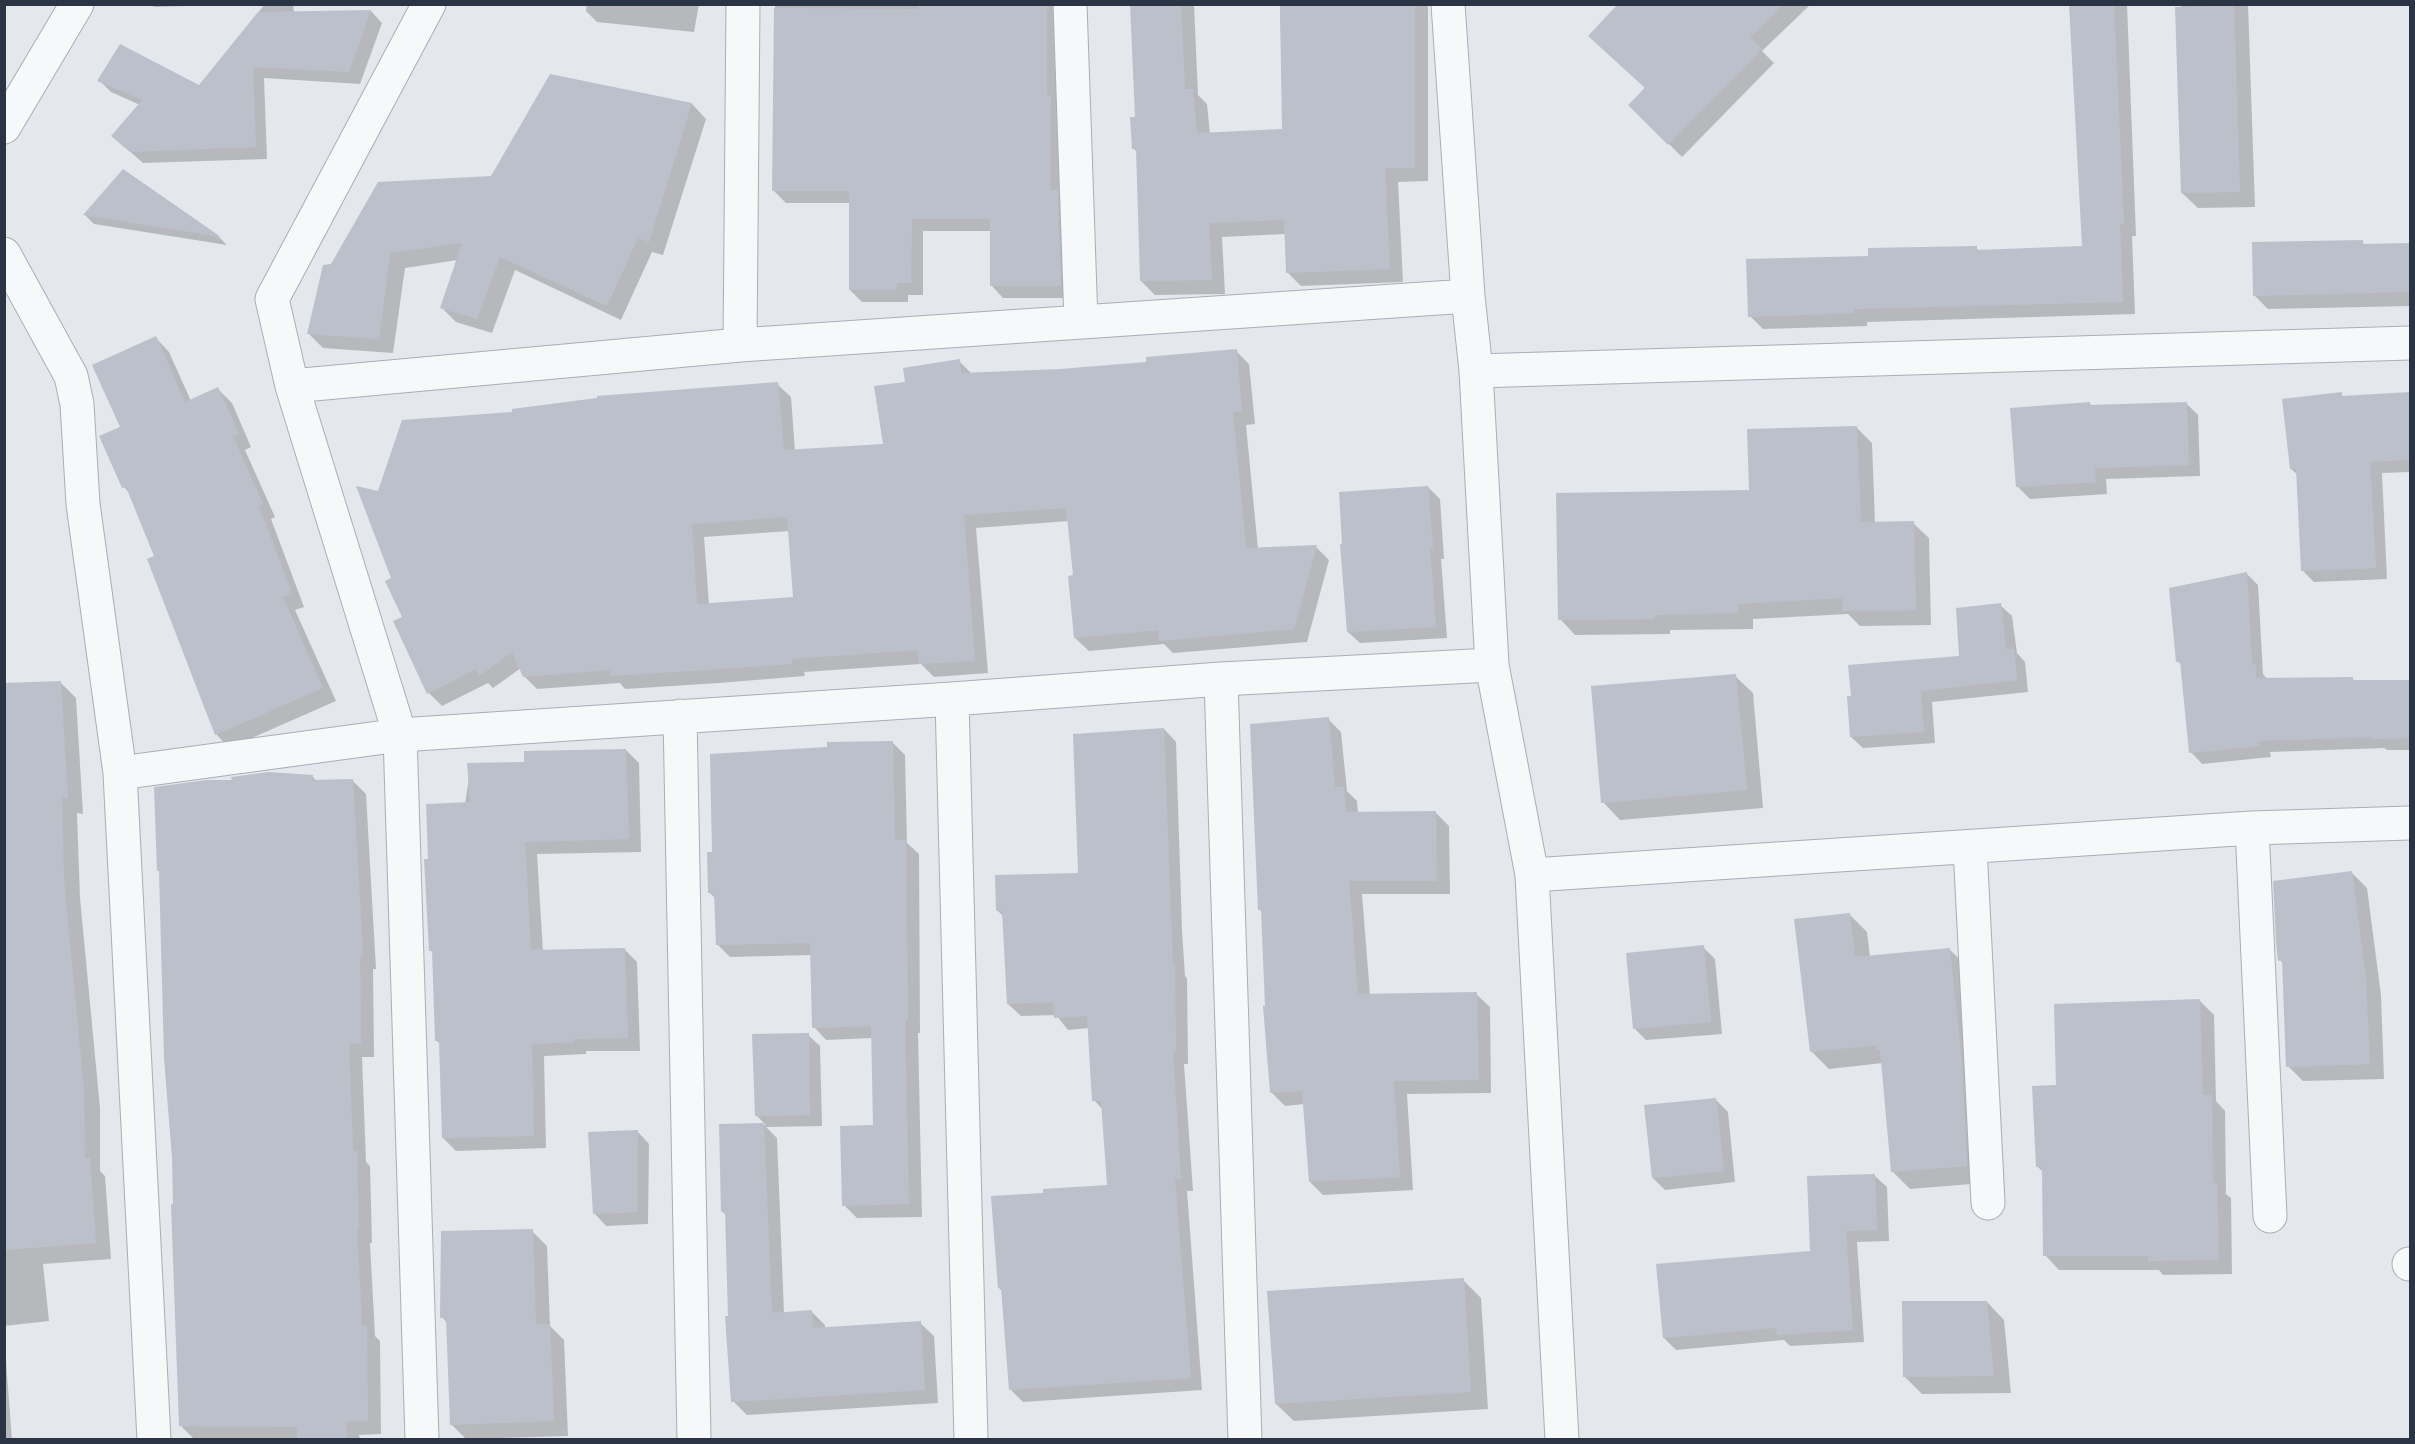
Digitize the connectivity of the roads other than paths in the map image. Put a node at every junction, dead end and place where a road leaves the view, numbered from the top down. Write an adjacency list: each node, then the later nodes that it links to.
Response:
1 (77, 4): 6 (street)
2 (429, 4): 13 (street)
3 (743, 4): 11 (street)
4 (1070, 4): 9 (street)
5 (1448, 4): 8 (street)
6 (4, 127)
7 (4, 254): 19 (street)
8 (1468, 296): 9 (street); 12 (street)
9 (1081, 322): 11 (street)
10 (2410, 343): 12 (street)
11 (740, 345): 13 (street)
12 (1476, 371): 14 (street)
13 (291, 386): 18 (street)
14 (1492, 665): 15 (street); 23 (street)
15 (1221, 679): 16 (street); 30 (street)
16 (952, 699): 17 (street); 29 (street)
17 (680, 716): 18 (street); 28 (street)
18 (400, 735): 19 (street); 27 (street)
19 (120, 773): 26 (street)
20 (2410, 823): 21 (street)
21 (2252, 828): 22 (street); 25 (street)
22 (1970, 847): 23 (street); 24 (street)
23 (1533, 875): 31 (street)
24 (1989, 1203)
25 (2270, 1216)
26 (154, 1440)
27 (422, 1440)
28 (694, 1440)
29 (971, 1440)
30 (1245, 1440)
31 (1562, 1440)

